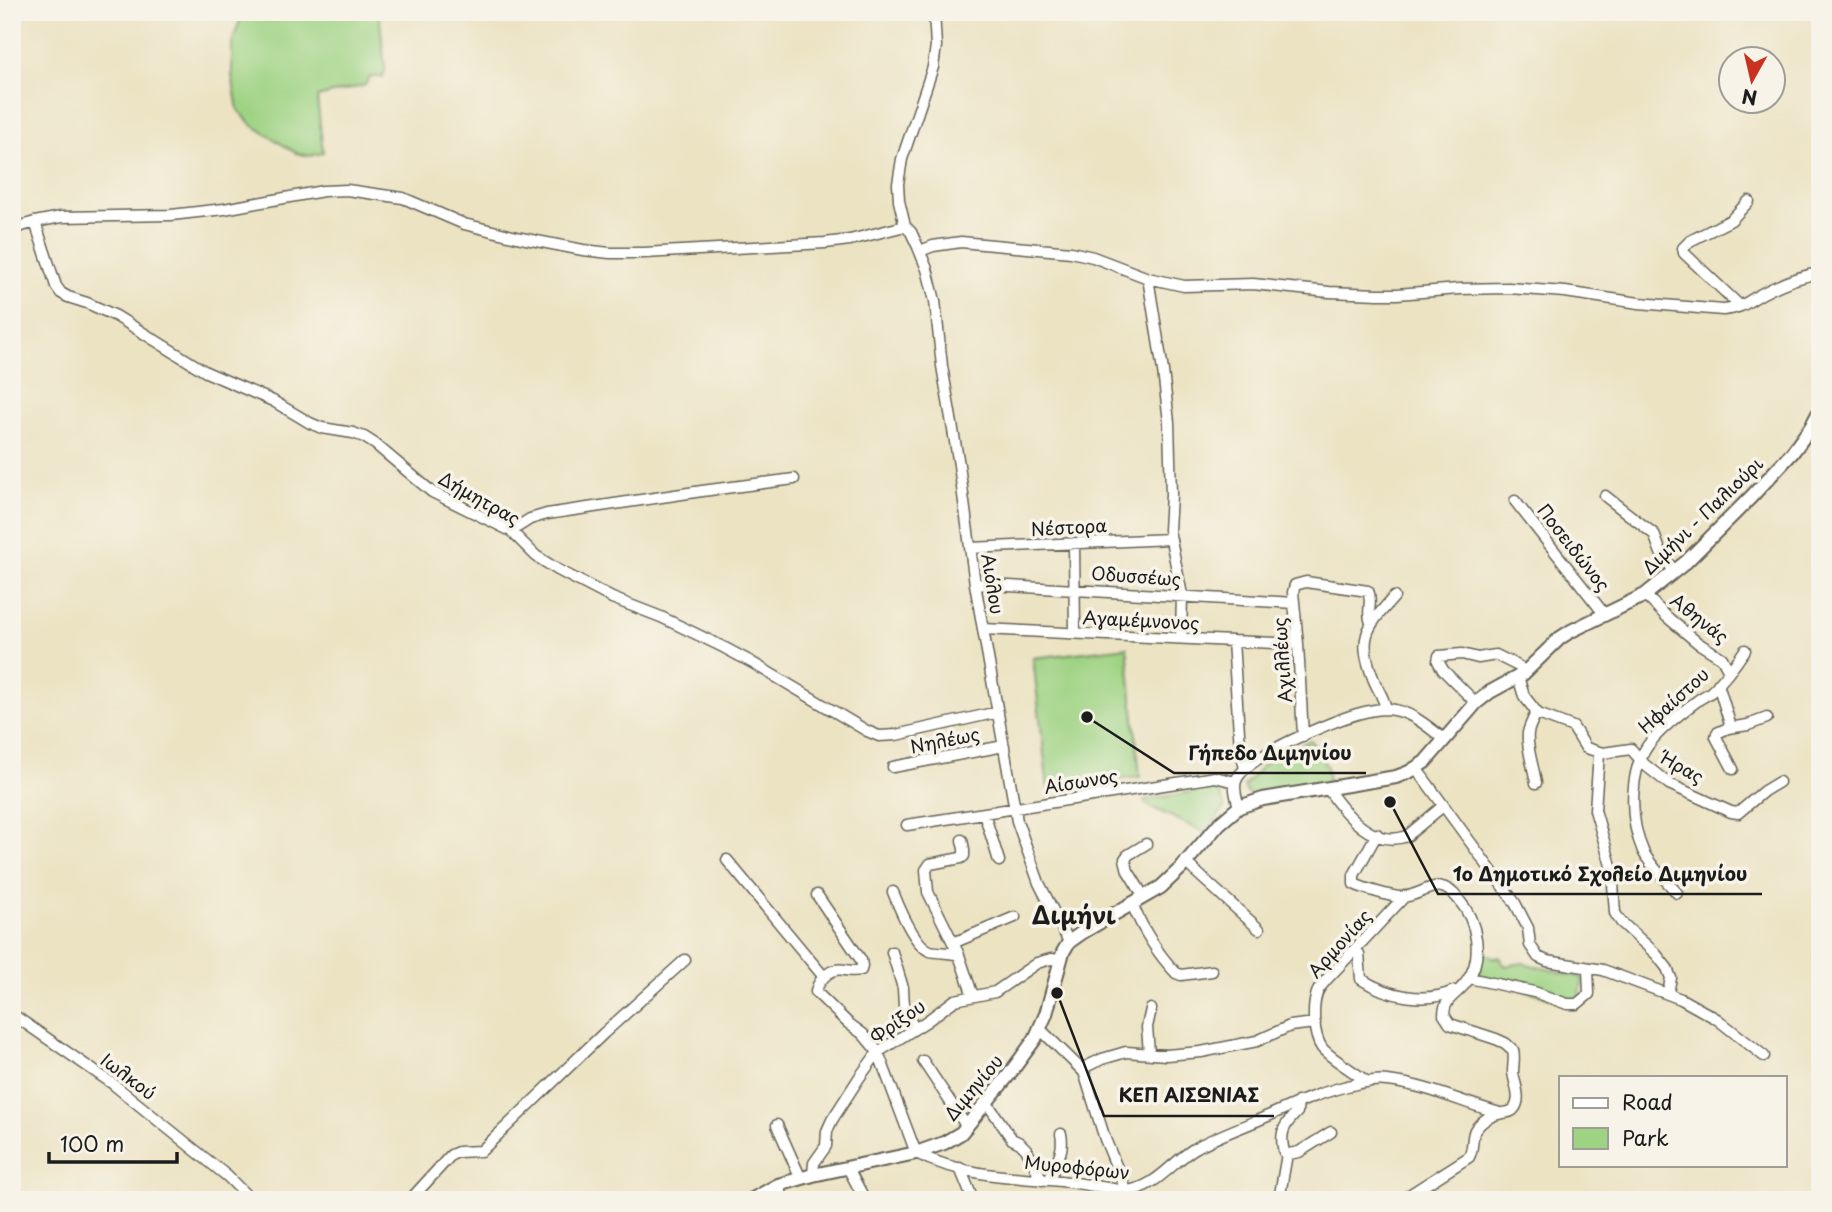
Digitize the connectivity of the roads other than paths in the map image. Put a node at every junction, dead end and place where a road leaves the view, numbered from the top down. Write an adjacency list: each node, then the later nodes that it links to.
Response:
1 (934, 12): 4 (street)
2 (1749, 201): 9 (street)
3 (35, 222): 4 (street); 5 (street); 14 (street, Δήμητρας)
4 (905, 226): 6 (street, Αιόλου)
5 (12, 229)
6 (920, 251): 8 (street); 17 (street, Αιόλου)
7 (1820, 273): 9 (street)
8 (1148, 278): 9 (street); 15 (street)
9 (1740, 306)
10 (1820, 410): 18 (main road, Διμήνι - Παλιούρι)
11 (794, 479): 14 (street)
12 (1605, 496): 18 (street)
13 (1515, 500): 25 (street, Ποσειδώνος)
14 (511, 531): 38 (street, Δήμητρας)
15 (1170, 539): 16 (street, Νέστορα); 21 (street)
16 (1074, 543): 17 (street, Νέστορα); 20 (street)
17 (970, 548): 19 (street, Αιόλου)
18 (1674, 571): 22 (main road, Διμήνι - Παλιούρι)
19 (975, 584): 20 (street, Οδυσσέως); 27 (street, Αιόλου)
20 (1074, 589): 21 (street, Οδυσσέως); 28 (street)
21 (1182, 595): 24 (street, Οδυσσέως); 29 (street)
22 (1645, 595): 25 (main road, Διμήνι - Παλιούρι); 33 (street, Αθηνάς)
23 (1394, 597): 26 (street)
24 (1294, 603): 26 (street, Αχιλλέως); 31 (street, Αχιλλέως)
25 (1605, 615): 34 (main road, Διμήνι - Παλιούρι)
26 (1371, 622): 37 (street)
27 (983, 629): 28 (street, Αγαμέμνονος); 38 (street, Αιόλου)
28 (1075, 633): 29 (street, Αγαμέμνονος)
29 (1181, 638): 30 (street, Αγαμέμνονος)
30 (1233, 641): 31 (street, Αγαμέμνονος); 48 (street)
31 (1298, 644): 42 (street, Αχιλλέως)
32 (1745, 650): 33 (street, Ηφαίστου)
33 (1729, 671): 35 (street, Ηφαίστου)
34 (1521, 674): 36 (main road, Διμήνι - Παλιούρι); 36 (street); 39 (street)
35 (1718, 684): 41 (street); 46 (street, Ηφαίστου)
36 (1476, 703): 43 (main road, Διμήνι - Παλιούρι)
37 (1386, 709): 42 (street); 43 (street)
38 (998, 712): 44 (street, Αιόλου)
39 (1536, 712): 45 (street); 53 (street)
40 (1767, 718): 41 (street)
41 (1731, 727): 50 (street)
42 (1303, 736): 48 (street)
43 (1444, 739): 49 (main road, Διμήνι - Παλιούρι)
44 (1004, 746): 47 (street, Νηλέως); 57 (street, Αιόλου)
45 (1599, 753): 46 (street, Ήρας); 85 (street)
46 (1640, 760): 52 (street, Ήρας); 67 (street, Ηφαίστου)
47 (893, 767)
48 (1245, 768): 51 (street)
49 (1416, 768): 54 (main road, Διμήνι - Παλιούρι); 55 (street)
50 (1732, 769)
51 (1235, 782): 56 (street); 57 (street, Αίσωνος)
52 (1779, 782)
53 (1536, 783)
54 (1328, 789): 56 (main road, Διμήνι - Παλιούρι); 60 (street)
55 (1443, 806): 60 (street); 81 (street)
56 (1239, 807): 65 (main road, Διμήνι - Παλιούρι)
57 (1015, 808): 58 (street, Αίσωνος); 74 (street, Αιόλου)
58 (984, 813): 59 (street, Αίσωνος); 64 (street)
59 (907, 825)
60 (1377, 835): 69 (street)
61 (962, 840): 75 (street)
62 (1146, 844): 70 (street)
63 (727, 860): 83 (street)
64 (999, 861)
65 (1186, 863): 70 (main road, Διμήνι - Παλιούρι); 73 (street)
66 (893, 892): 78 (street)
67 (1677, 892)
68 (817, 895): 83 (street)
69 (1405, 896): 76 (street, Αρμονίας); 84 (street)
70 (1144, 897): 71 (main road, Διμήνι - Παλιούρι)
71 (1132, 904): 74 (main road, Διμήνι - Παλιούρι); 82 (street)
72 (1015, 917): 75 (street)
73 (1259, 929)
74 (1069, 942): 80 (main road, Διμηνίου)
75 (953, 943): 78 (street)
76 (1356, 948): 84 (street); 89 (street, Αρμονίας)
77 (892, 952): 90 (street)
78 (959, 955): 86 (street)
79 (685, 960): 115 (street)
80 (1061, 960): 86 (street, Φρίξου); 91 (main road, Διμηνίου)
81 (1588, 968): 84 (street); 85 (street)
82 (1212, 971)
83 (824, 976): 92 (street)
84 (1467, 982): 100 (street)
85 (1668, 993): 94 (street)
86 (972, 996): 90 (street, Φρίξου)
87 (1151, 1009): 93 (street)
88 (12, 1014): 114 (street, Ιωλκού)
89 (1315, 1023): 93 (street); 97 (street)
90 (915, 1029): 92 (street, Φρίξου)
91 (1040, 1029): 96 (street); 99 (main road, Διμηνίου)
92 (877, 1052): 105 (street); 109 (street, Φρίξου)
93 (1149, 1053): 96 (street)
94 (1764, 1056)
95 (923, 1061): 102 (street)
96 (1081, 1069): 112 (street)
97 (1367, 1082): 98 (street, Μυροφόρων); 100 (street, Μυροφόρων)
98 (1298, 1102): 106 (street); 112 (street, Μυροφόρων)
99 (987, 1103): 102 (main road, Διμηνίου); 110 (street)
100 (1500, 1113): 113 (street)
101 (777, 1125): 109 (street)
102 (967, 1127): 105 (main road, Διμηνίου)
103 (1331, 1132): 106 (street)
104 (1061, 1134): 110 (street)
105 (916, 1153): 107 (main road, Διμηνίου); 108 (street, Μυροφόρων)
106 (1287, 1154): 120 (street)
107 (848, 1168): 109 (main road, Διμηνίου); 118 (street)
108 (960, 1168): 110 (street, Μυροφόρων); 119 (street)
109 (807, 1177): 111 (main road, Διμηνίου)
110 (1046, 1180): 112 (street, Μυροφόρων)
111 (778, 1185): 116 (main road, Διμηνίου); 117 (street)
112 (1127, 1195)
113 (1403, 1199)
114 (251, 1200)
115 (410, 1200)
116 (751, 1200)
117 (784, 1200)
118 (865, 1200)
119 (973, 1200)
120 (1279, 1200)

